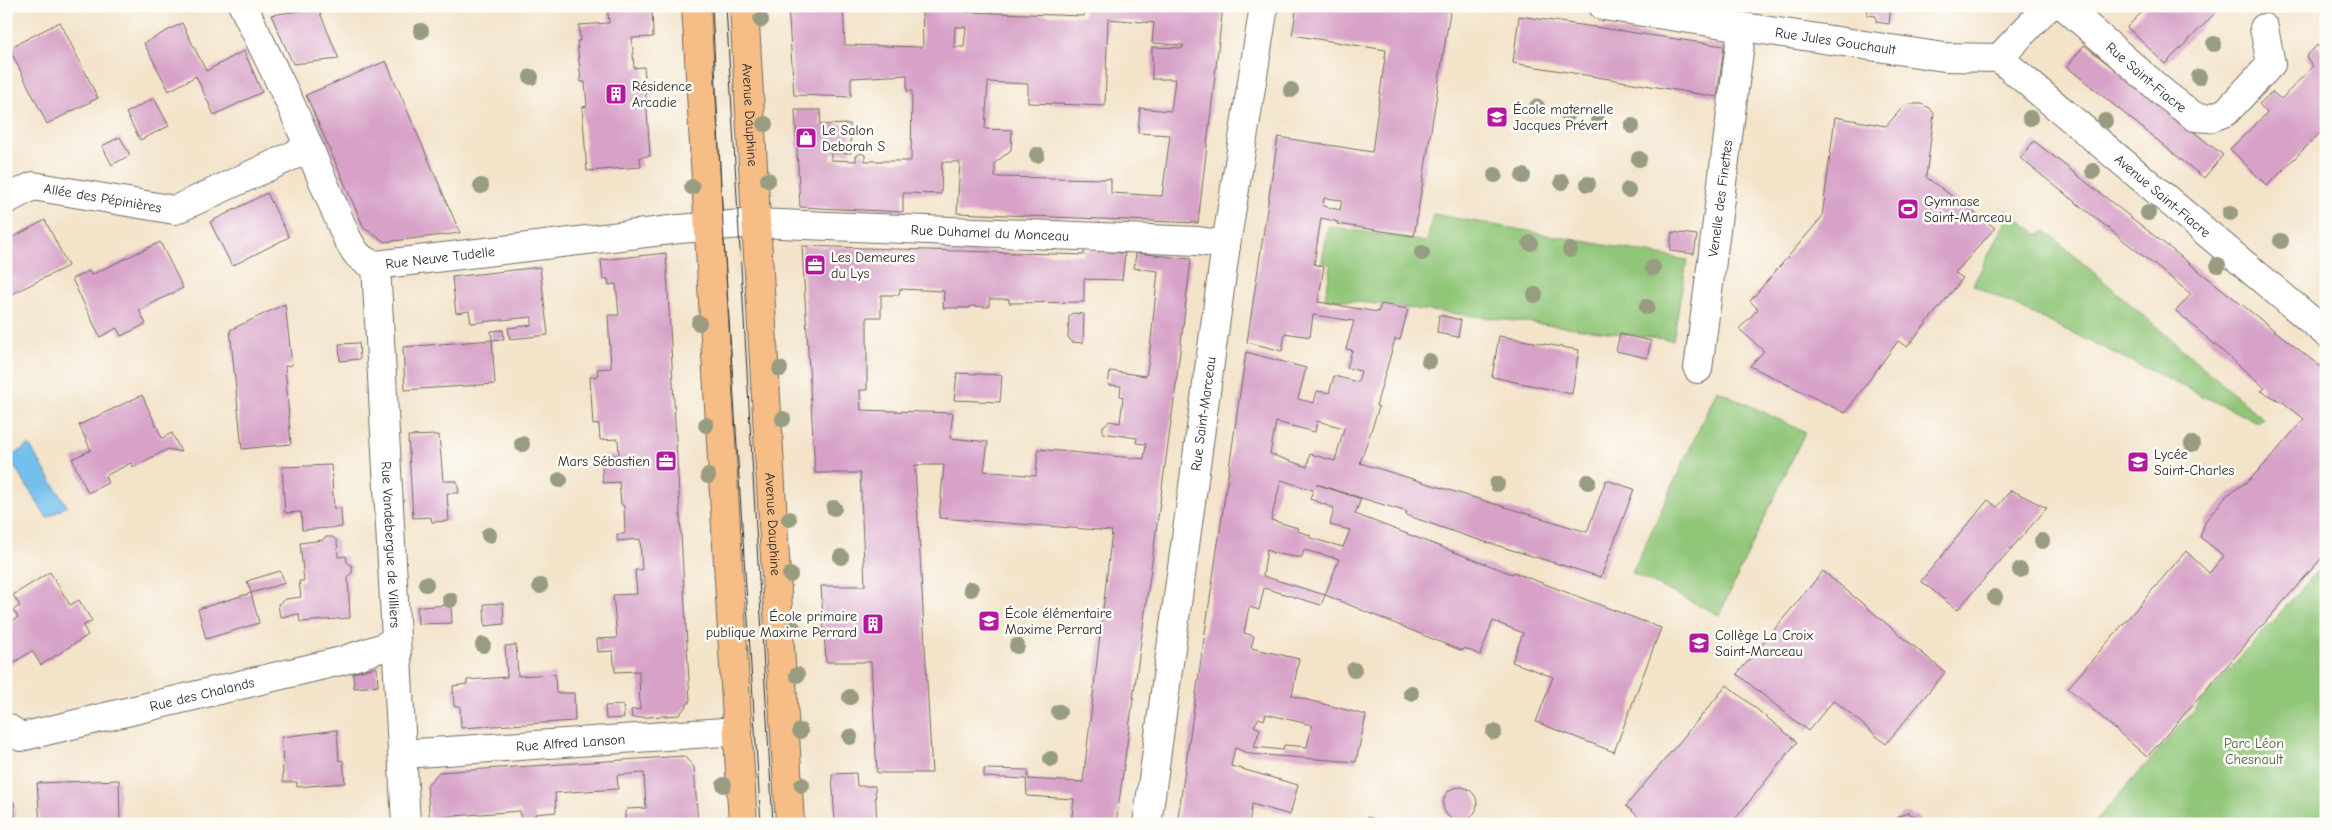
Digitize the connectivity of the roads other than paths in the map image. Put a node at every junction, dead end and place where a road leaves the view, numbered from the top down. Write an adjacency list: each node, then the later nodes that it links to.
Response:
1 (244, 6): 11 (street, Rue Neuve Tudelle)
2 (696, 6): 14 (main road)
3 (744, 6): 13 (main road, Avenue Dauphine)
4 (1264, 6): 15 (street, Rue Saint-Marceau)
5 (1603, 6): 8 (street, Rue Jules Gouchault)
6 (2048, 6): 10 (street)
7 (2064, 6): 9 (street, Rue Saint-Fiacre)
8 (1742, 28): 10 (street, Rue Jules Gouchault); 18 (street, Venelle des Finettes)
9 (2264, 28)
10 (1999, 58): 17 (street, Avenue Saint-Fiacre)
11 (309, 148): 12 (street, Allée des Pépinières); 16 (street, Rue Neuve Tudelle)
12 (6, 200)
13 (755, 224): 14 (street); 15 (street, Rue Duhamel du Monceau); 25 (main road, Avenue Dauphine)
14 (710, 226): 16 (street, Rue Neuve Tudelle); 21 (main road)
15 (1226, 245): 26 (street, Rue Saint-Marceau)
16 (376, 265): 19 (street, Rue Vandebergue de Villiers)
17 (2326, 333)
18 (1698, 369)
19 (396, 639): 20 (street, Rue des Chalands); 22 (street, Rue Vandebergue de Villiers)
20 (6, 727)
21 (738, 731): 22 (street, Rue Alfred Lanson); 24 (main road)
22 (403, 754): 23 (street, Rue Vandebergue de Villiers)
23 (406, 824)
24 (743, 824)
25 (790, 824)
26 (1148, 824)

